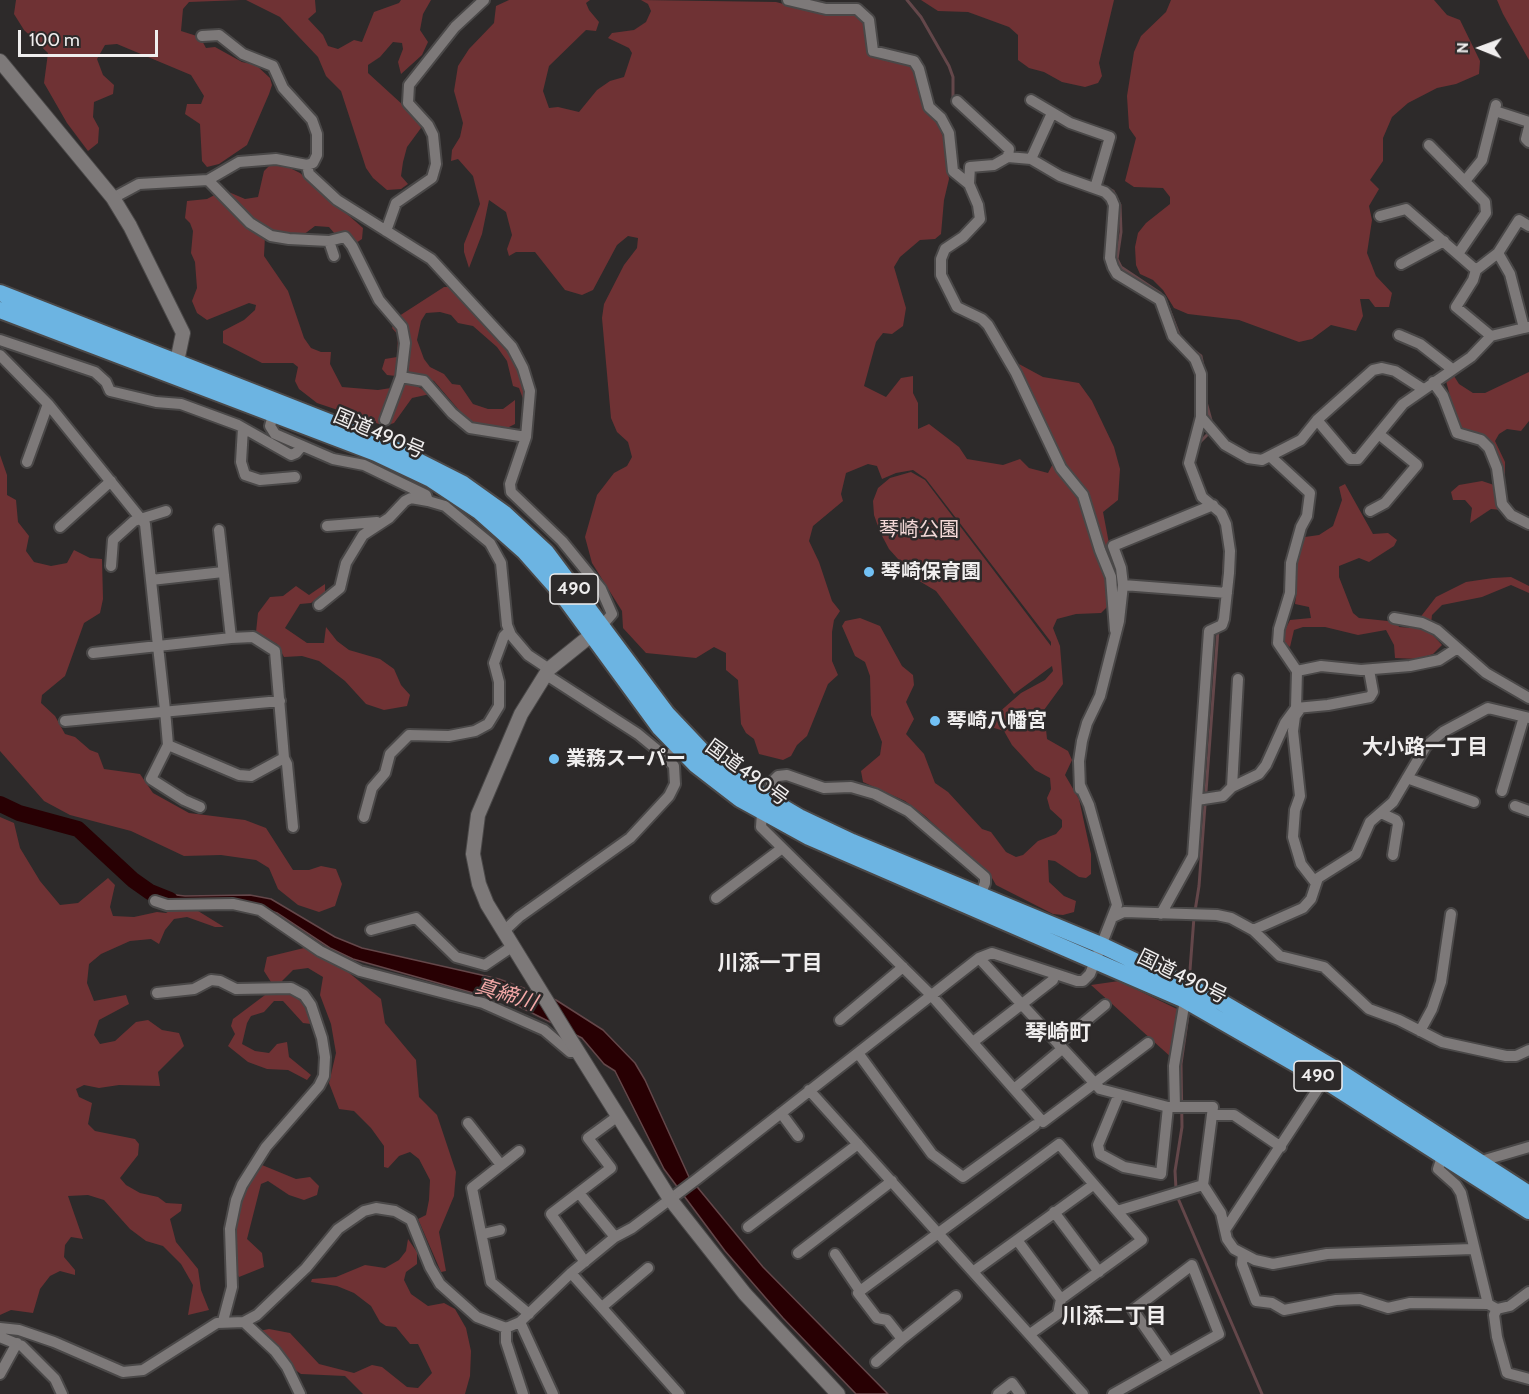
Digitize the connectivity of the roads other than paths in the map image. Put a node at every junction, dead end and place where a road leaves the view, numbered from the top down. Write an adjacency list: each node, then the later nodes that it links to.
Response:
1 (484, 0): 21 (street)
2 (788, 0): 16 (street)
3 (202, 36): 13 (street)
4 (0, 61): 18 (street)
5 (1031, 100): 7 (street)
6 (957, 101): 11 (street)
7 (1052, 112): 12 (street); 17 (street)
8 (1529, 125): 9 (street); 15 (street)
9 (1529, 142)
10 (1429, 145): 15 (street)
11 (1008, 157): 12 (street); 16 (street)
12 (1031, 159): 17 (street)
13 (307, 165): 14 (street); 21 (street)
14 (208, 180): 18 (street); 22 (street)
15 (1465, 181): 25 (street)
16 (969, 184): 71 (street)
17 (1095, 188): 43 (street)
18 (113, 198): 36 (street)
19 (1380, 216): 23 (street)
20 (1529, 226): 24 (street)
21 (386, 231): 48 (street)
22 (329, 241): 26 (street); 38 (street)
23 (1444, 242): 25 (street); 27 (street)
24 (1498, 253): 28 (street); 31 (street)
25 (1458, 254): 28 (street)
26 (334, 256)
27 (1401, 264)
28 (1476, 270): 33 (street)
29 (0, 293): 36 (highway, 国道490号 / 490)
30 (0, 310): 36 (highway, 国道490号 / 490)
31 (1526, 328): 33 (street)
32 (1399, 335): 37 (street)
33 (1491, 336): 37 (street)
34 (0, 339): 46 (street)
35 (0, 355): 41 (street)
36 (176, 369): 42 (highway, 国道490号 / 490); 73 (highway, 国道490号 / 490)
37 (1452, 369): 39 (street)
38 (401, 377): 44 (street); 48 (street)
39 (1433, 382): 40 (street); 60 (street)
40 (1423, 389): 45 (street); 47 (street)
41 (48, 404): 51 (street); 53 (street)
42 (273, 415): 49 (street); 73 (highway, 国道490号 / 490)
43 (1201, 417): 50 (street); 55 (street)
44 (385, 420)
45 (1317, 420): 47 (street); 50 (street)
46 (243, 428): 49 (street); 52 (street)
47 (1380, 435): 57 (street)
48 (526, 437): 73 (street)
49 (301, 447): 54 (street)
50 (1271, 457): 79 (street)
51 (27, 462)
52 (295, 477)
53 (111, 481): 58 (street); 62 (street)
54 (428, 501): 59 (street); 72 (street)
55 (1213, 505): 67 (street); 68 (street)
56 (166, 511): 58 (street)
57 (1370, 512)
58 (141, 518): 64 (street); 66 (street)
59 (380, 522): 61 (street); 69 (street)
60 (1529, 524)
61 (327, 526)
62 (60, 527)
63 (219, 530): 65 (street)
64 (111, 566)
65 (223, 572): 66 (street); 74 (street)
66 (151, 580): 75 (street)
67 (1123, 585): 68 (street); 71 (street)
68 (1227, 593): 94 (street)
69 (319, 605)
70 (1394, 618): 76 (street)
71 (1115, 630): 111 (street)
72 (509, 631): 80 (street); 101 (street)
73 (596, 631): 80 (street); 89 (highway, 国道490号 / 490); 96 (highway, 国道490号 / 490)
74 (231, 638): 75 (street); 83 (street)
75 (158, 646): 77 (street); 85 (street)
76 (1456, 649): 78 (street); 82 (street)
77 (93, 653)
78 (1369, 669): 79 (street); 84 (street)
79 (1297, 671): 84 (street)
80 (547, 672): 89 (street); 114 (street)
81 (1238, 679): 92 (street)
82 (1529, 698)
83 (280, 701): 85 (street); 90 (street)
84 (1298, 709): 92 (street); 105 (street)
85 (165, 710): 87 (street); 88 (street)
86 (1526, 717): 91 (street); 93 (street)
87 (65, 721)
88 (168, 745): 90 (street); 98 (street)
89 (672, 752): 96 (highway, 国道490号 / 490); 114 (street)
90 (284, 758): 102 (street)
91 (1407, 778): 95 (street); 100 (street)
92 (1232, 787): 94 (street)
93 (1502, 791)
94 (1197, 800): 109 (street)
95 (1474, 802)
96 (764, 806): 103 (street); 106 (highway, 国道490号 / 490); 106 (street); 116 (highway, 国道490号 / 490)
97 (1515, 806): 99 (street)
98 (200, 807)
99 (1529, 811)
100 (1381, 813): 104 (street); 105 (street)
101 (364, 817)
102 (293, 827)
103 (781, 849): 107 (street); 118 (street)
104 (1393, 855)
105 (1315, 882): 113 (street)
106 (980, 895): 116 (highway, 国道490号 / 490)
107 (716, 898)
108 (155, 901): 131 (street)
109 (1161, 914): 111 (street); 113 (street)
110 (1451, 914): 126 (street)
111 (1113, 917): 116 (street)
112 (371, 930): 115 (street)
113 (1254, 930): 126 (street)
114 (504, 931): 115 (street)
115 (513, 946): 131 (street)
116 (1100, 953): 117 (street); 122 (highway, 国道490号 / 490); 133 (highway, 国道490号 / 490)
117 (979, 958): 121 (street); 123 (street)
118 (903, 968): 121 (street); 125 (street)
119 (1053, 980): 123 (street)
120 (157, 993): 184 (street)
121 (931, 995): 127 (street); 132 (street)
122 (1185, 1000): 133 (highway, 国道490号 / 490); 138 (street)
123 (1021, 1004): 127 (street); 129 (street)
124 (1105, 1005): 129 (street)
125 (840, 1020)
126 (1420, 1030): 130 (street)
127 (973, 1042): 135 (street)
128 (1148, 1043): 134 (street)
129 (1060, 1047): 134 (street); 135 (street)
130 (1529, 1050)
131 (578, 1052): 141 (street)
132 (858, 1053): 136 (street); 143 (street)
133 (1328, 1074): 146 (street); 148 (highway, 国道490号 / 490)
134 (1094, 1084): 135 (street); 137 (street)
135 (1014, 1089)
136 (808, 1090): 139 (street); 145 (street)
137 (1119, 1094): 138 (street); 138 (street)
138 (1171, 1107): 140 (street)
139 (781, 1113): 144 (street); 157 (street)
140 (1213, 1115): 146 (street); 154 (street)
141 (618, 1116): 155 (street); 157 (street)
142 (468, 1123): 151 (street)
143 (1035, 1125)
144 (798, 1136)
145 (858, 1144): 152 (street); 161 (street)
146 (1281, 1147): 163 (street)
147 (1529, 1148): 150 (street)
148 (1445, 1149): 150 (highway, 国道490号 / 490); 159 (highway, 国道490号 / 490); 168 (street)
149 (519, 1151): 151 (street)
150 (1478, 1162): 156 (highway, 国道490号 / 490)
151 (501, 1165): 165 (street)
152 (892, 1181): 164 (street); 169 (street)
153 (1093, 1185): 158 (street); 160 (street); 164 (street)
154 (1203, 1185): 158 (street); 163 (street)
155 (579, 1193): 166 (street); 172 (street)
156 (1529, 1194)
157 (672, 1197): 166 (street); 202 (street)
158 (1117, 1211): 175 (street)
159 (1529, 1211)
160 (1054, 1212): 167 (street); 175 (street)
161 (748, 1227)
162 (500, 1230): 165 (street)
163 (1225, 1230): 171 (street)
164 (939, 1233): 174 (street); 177 (street)
165 (483, 1234): 183 (street)
166 (615, 1238): 172 (street)
167 (1017, 1240): 174 (street); 180 (street)
168 (1473, 1249): 171 (street); 181 (street)
169 (798, 1253)
170 (835, 1254): 177 (street)
171 (1243, 1254): 181 (street)
172 (585, 1262): 176 (street)
173 (648, 1268): 182 (street)
174 (974, 1271): 189 (street)
175 (1099, 1272): 180 (street)
176 (571, 1273): 182 (street); 183 (street)
177 (860, 1291): 191 (street)
178 (1529, 1292): 181 (street)
179 (956, 1296): 191 (street)
180 (1061, 1299): 189 (street)
181 (1492, 1306): 196 (street)
182 (602, 1307): 201 (street)
183 (529, 1314): 186 (street)
184 (223, 1321): 185 (street); 187 (street)
185 (244, 1322): 188 (street); 198 (street)
186 (520, 1323): 188 (street); 200 (street)
187 (0, 1328)
188 (506, 1328): 199 (street)
189 (1030, 1335): 205 (street)
190 (0, 1337): 192 (street)
191 (902, 1339): 193 (street)
192 (17, 1343): 195 (street); 197 (street)
193 (876, 1362)
194 (1169, 1362): 194 (street); 206 (street)
195 (0, 1374)
196 (1529, 1379)
197 (62, 1394)
198 (300, 1394)
199 (523, 1394)
200 (553, 1394)
201 (679, 1394)
202 (838, 1394)
203 (998, 1394): 204 (street)
204 (1020, 1394)
205 (1083, 1394)
206 (1113, 1394)

